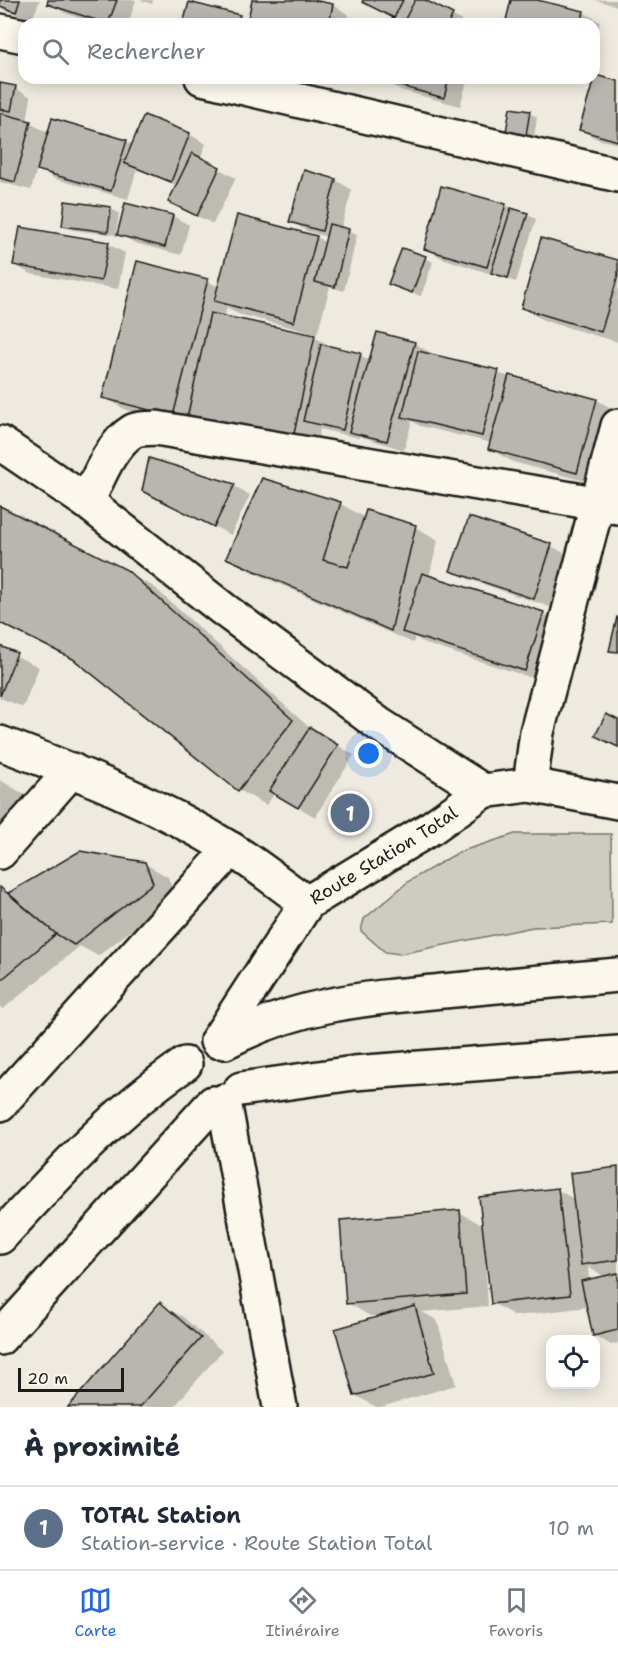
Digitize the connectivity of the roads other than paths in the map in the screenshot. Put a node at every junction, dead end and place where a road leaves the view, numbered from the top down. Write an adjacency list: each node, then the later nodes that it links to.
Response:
1 (0, 31): 2 (street)
2 (18, 35)
3 (228, 84): 4 (street)
4 (618, 175)
5 (618, 426): 8 (street)
6 (0, 443): 7 (street)
7 (87, 502): 8 (street); 12 (street)
8 (607, 505): 11 (street)
9 (0, 743): 10 (street)
10 (72, 770): 14 (street); 15 (street)
11 (530, 785): 12 (street, Route Station Total); 13 (street, Route Station Total)
12 (483, 791): 16 (street, Route Station Total)
13 (618, 802)
14 (231, 849): 16 (street); 22 (street)
15 (0, 852)
16 (308, 903): 18 (street, Route Station Total)
17 (618, 975): 18 (street)
18 (221, 1042): 20 (street); 21 (street)
19 (618, 1053): 21 (street)
20 (185, 1064): 21 (street); 23 (street)
21 (226, 1098): 24 (street); 25 (street)
22 (0, 1104)
23 (0, 1237)
24 (0, 1338)
25 (280, 1407)

